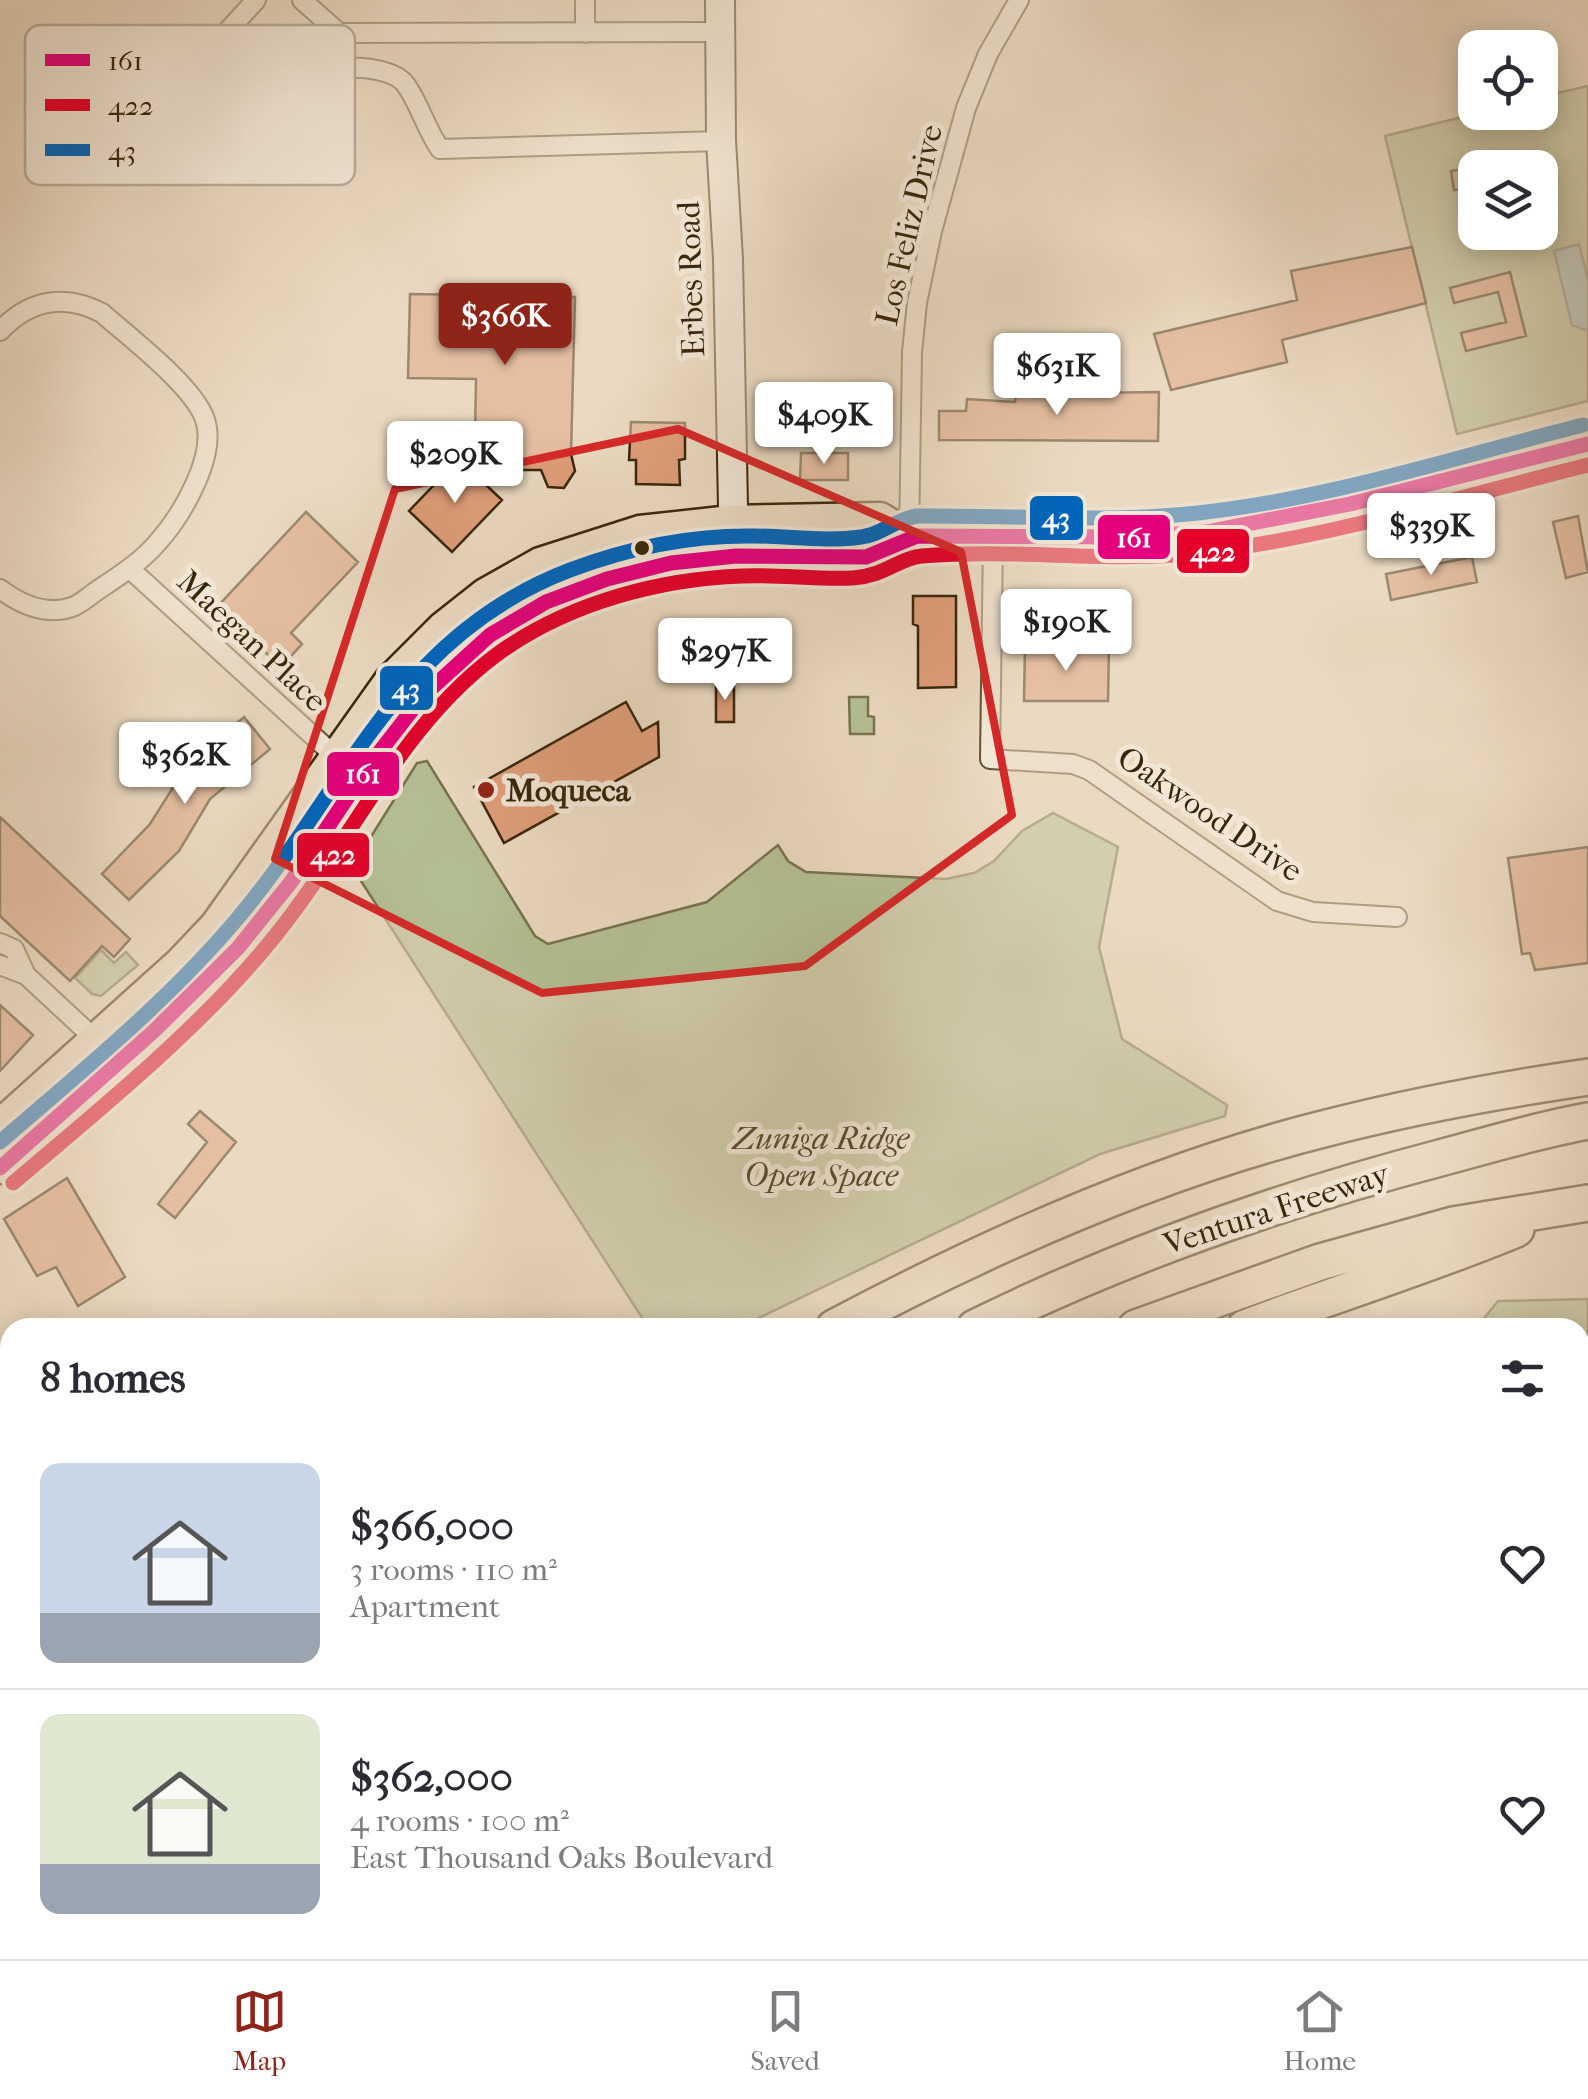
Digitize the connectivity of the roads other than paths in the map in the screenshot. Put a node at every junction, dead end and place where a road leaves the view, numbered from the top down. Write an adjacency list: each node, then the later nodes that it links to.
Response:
1 (256, 0): 6 (street)
2 (302, 0): 7 (street)
3 (586, 0): 10 (street)
4 (720, 0): 8 (street, Erbes Road)
5 (1019, 0): 16 (street, Los Feliz Drive)
6 (233, 25)
7 (330, 25)
8 (720, 32): 10 (street); 12 (street, Erbes Road)
9 (355, 33): 10 (street)
10 (585, 34)
11 (355, 69): 12 (street)
12 (721, 141): 15 (street, Erbes Road)
13 (0, 331): 19 (street, Maegan Place)
14 (1588, 444): 17 (main road)
15 (731, 521): 16 (main road); 18 (street, Erbes Road); 21 (main road)
16 (910, 536): 17 (main road); 18 (main road)
17 (993, 537): 22 (street, Oakwood Drive)
18 (734, 556): 30 (main road)
19 (130, 569): 20 (street, Maegan Place); 21 (street, Maegan Place)
20 (0, 589)
21 (334, 756): 26 (main road)
22 (1398, 917)
23 (0, 944): 25 (street)
24 (0, 966): 25 (street)
25 (26, 975): 26 (street)
26 (96, 1040): 29 (main road)
27 (1588, 1077): 32 (highway)
28 (1588, 1121): 33 (highway, Ventura Freeway)
29 (0, 1125)
30 (0, 1168)
31 (1580, 1205): 34 (highway, Ventura Freeway); 35 (highway)
32 (853, 1318)
33 (997, 1318)
34 (1164, 1318)
35 (1272, 1318)

